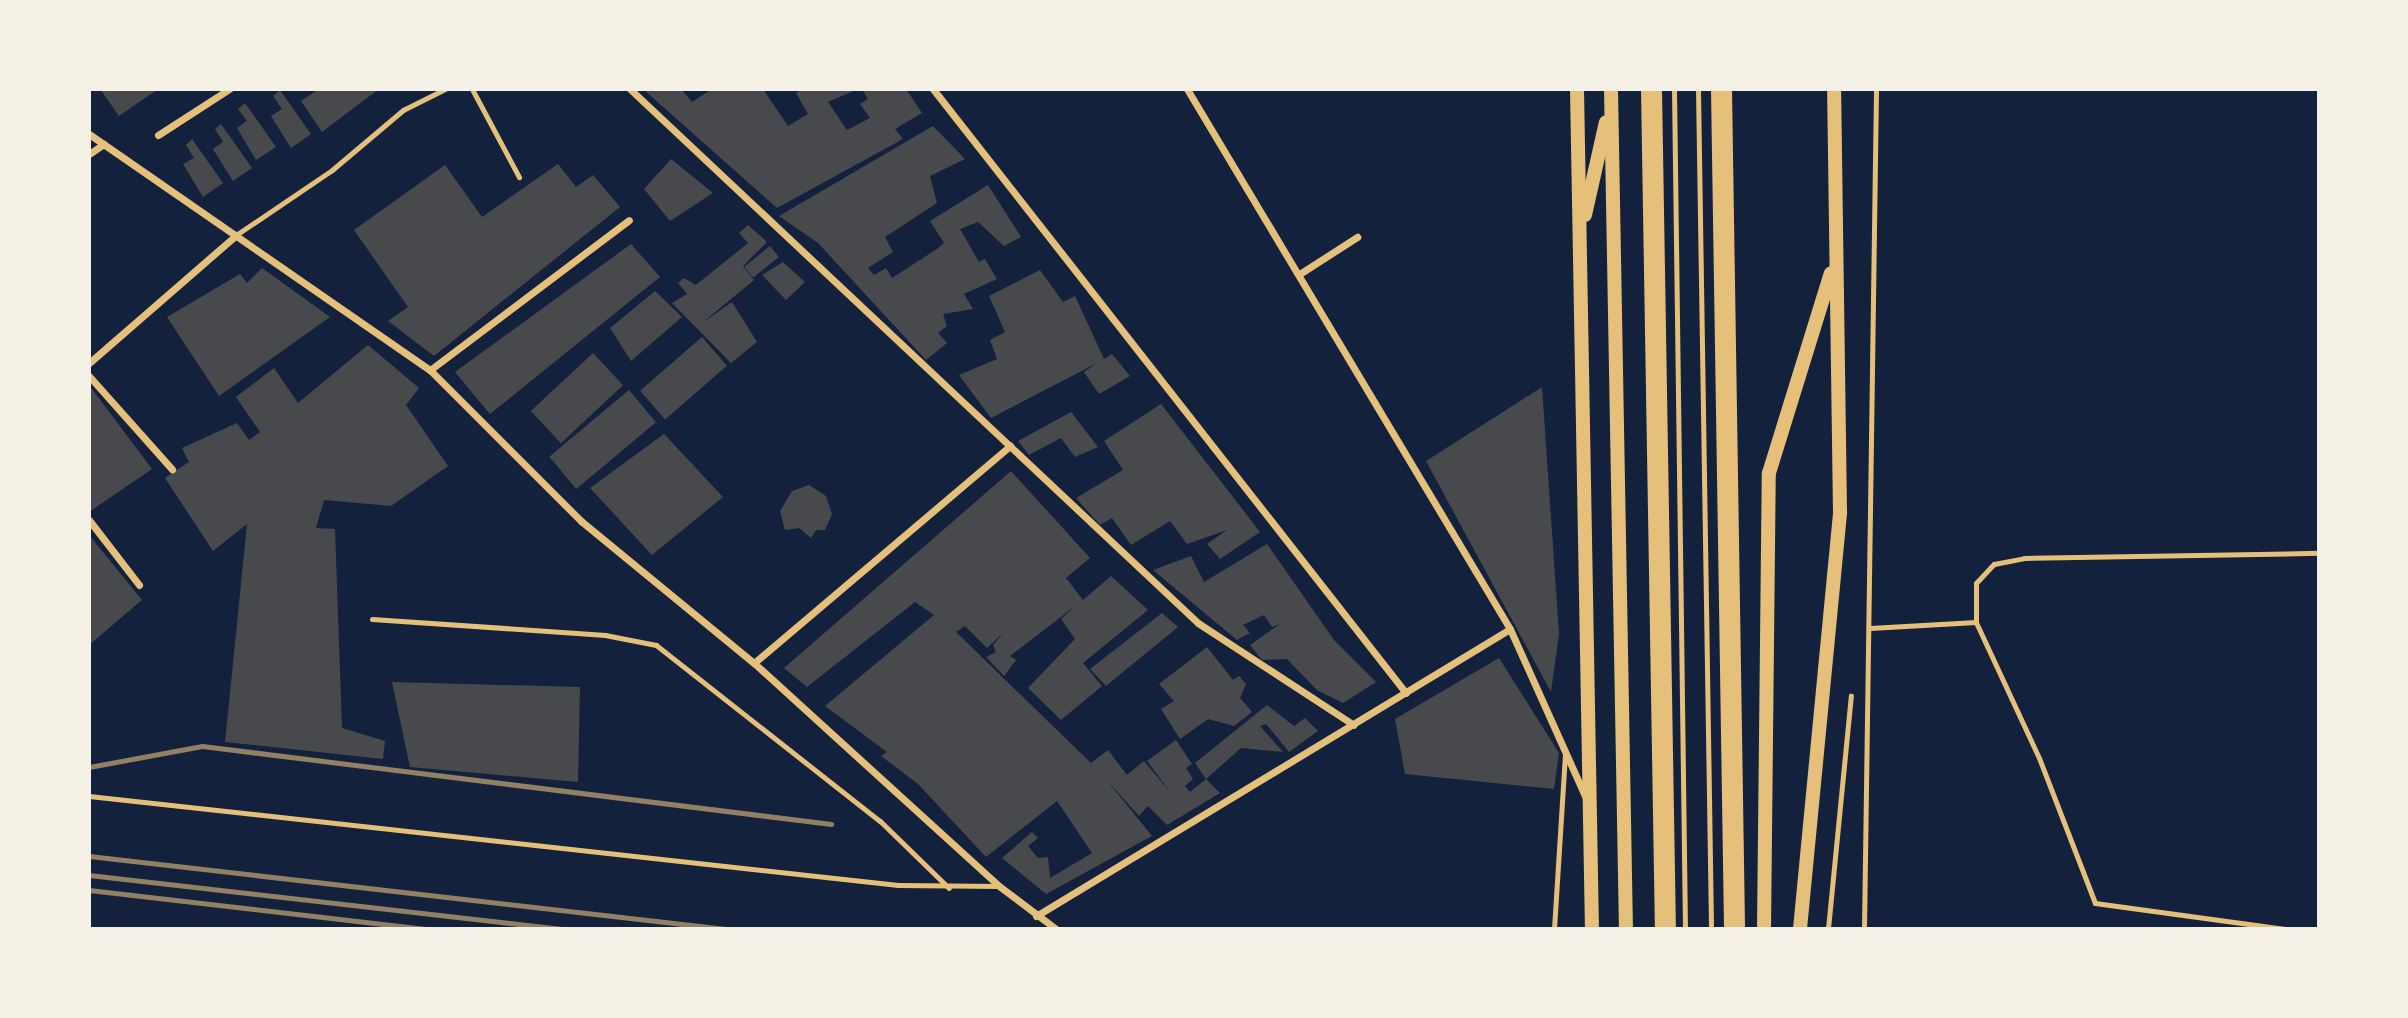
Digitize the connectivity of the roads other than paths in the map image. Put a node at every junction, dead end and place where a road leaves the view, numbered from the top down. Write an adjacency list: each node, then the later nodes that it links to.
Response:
1 (229, 89): 16 (street)
2 (445, 89): 21 (lane)
3 (471, 89): 19 (lane)
4 (630, 89): 29 (street)
5 (933, 89): 39 (street)
6 (1187, 89): 25 (street)
7 (1577, 89): 22 (main road)
8 (1651, 89): 51 (highway)
9 (1674, 89): 52 (lane)
10 (1698, 89): 53 (lane)
11 (1721, 89): 54 (highway)
12 (1834, 89): 24 (main road)
13 (1876, 89): 36 (lane)
14 (1611, 95): 22 (main road); 50 (main road)
15 (89, 134): 17 (street)
16 (158, 135)
17 (104, 144): 18 (street); 21 (street)
18 (89, 154)
19 (519, 177)
20 (629, 220): 27 (street)
21 (236, 235): 26 (street); 27 (street)
22 (1580, 236): 43 (main road)
23 (1357, 237): 25 (street)
24 (1836, 258): 55 (main road); 56 (main road)
25 (1301, 272): 37 (street)
26 (89, 363)
27 (430, 370): 38 (street)
28 (89, 376): 30 (street)
29 (1010, 446): 38 (street); 40 (street)
30 (172, 469)
31 (89, 520): 33 (street)
32 (2319, 553): 35 (lane)
33 (139, 585)
34 (372, 619): 45 (lane)
35 (1976, 622): 36 (lane); 58 (lane)
36 (1870, 628): 57 (lane)
37 (1510, 629): 39 (street); 41 (street)
38 (754, 663): 44 (street)
39 (1406, 693): 40 (street)
40 (1354, 725): 46 (street)
41 (1565, 746): 43 (street); 48 (lane)
42 (89, 796): 45 (lane)
43 (1592, 809): 49 (main road)
44 (999, 886): 45 (lane); 46 (street)
45 (949, 888)
46 (1036, 916): 47 (street)
47 (1056, 929)
48 (1553, 929)
49 (1592, 929)
50 (1626, 929)
51 (1665, 929)
52 (1685, 929)
53 (1711, 929)
54 (1734, 929)
55 (1763, 929)
56 (1800, 929)
57 (1864, 929)
58 (2285, 929)

